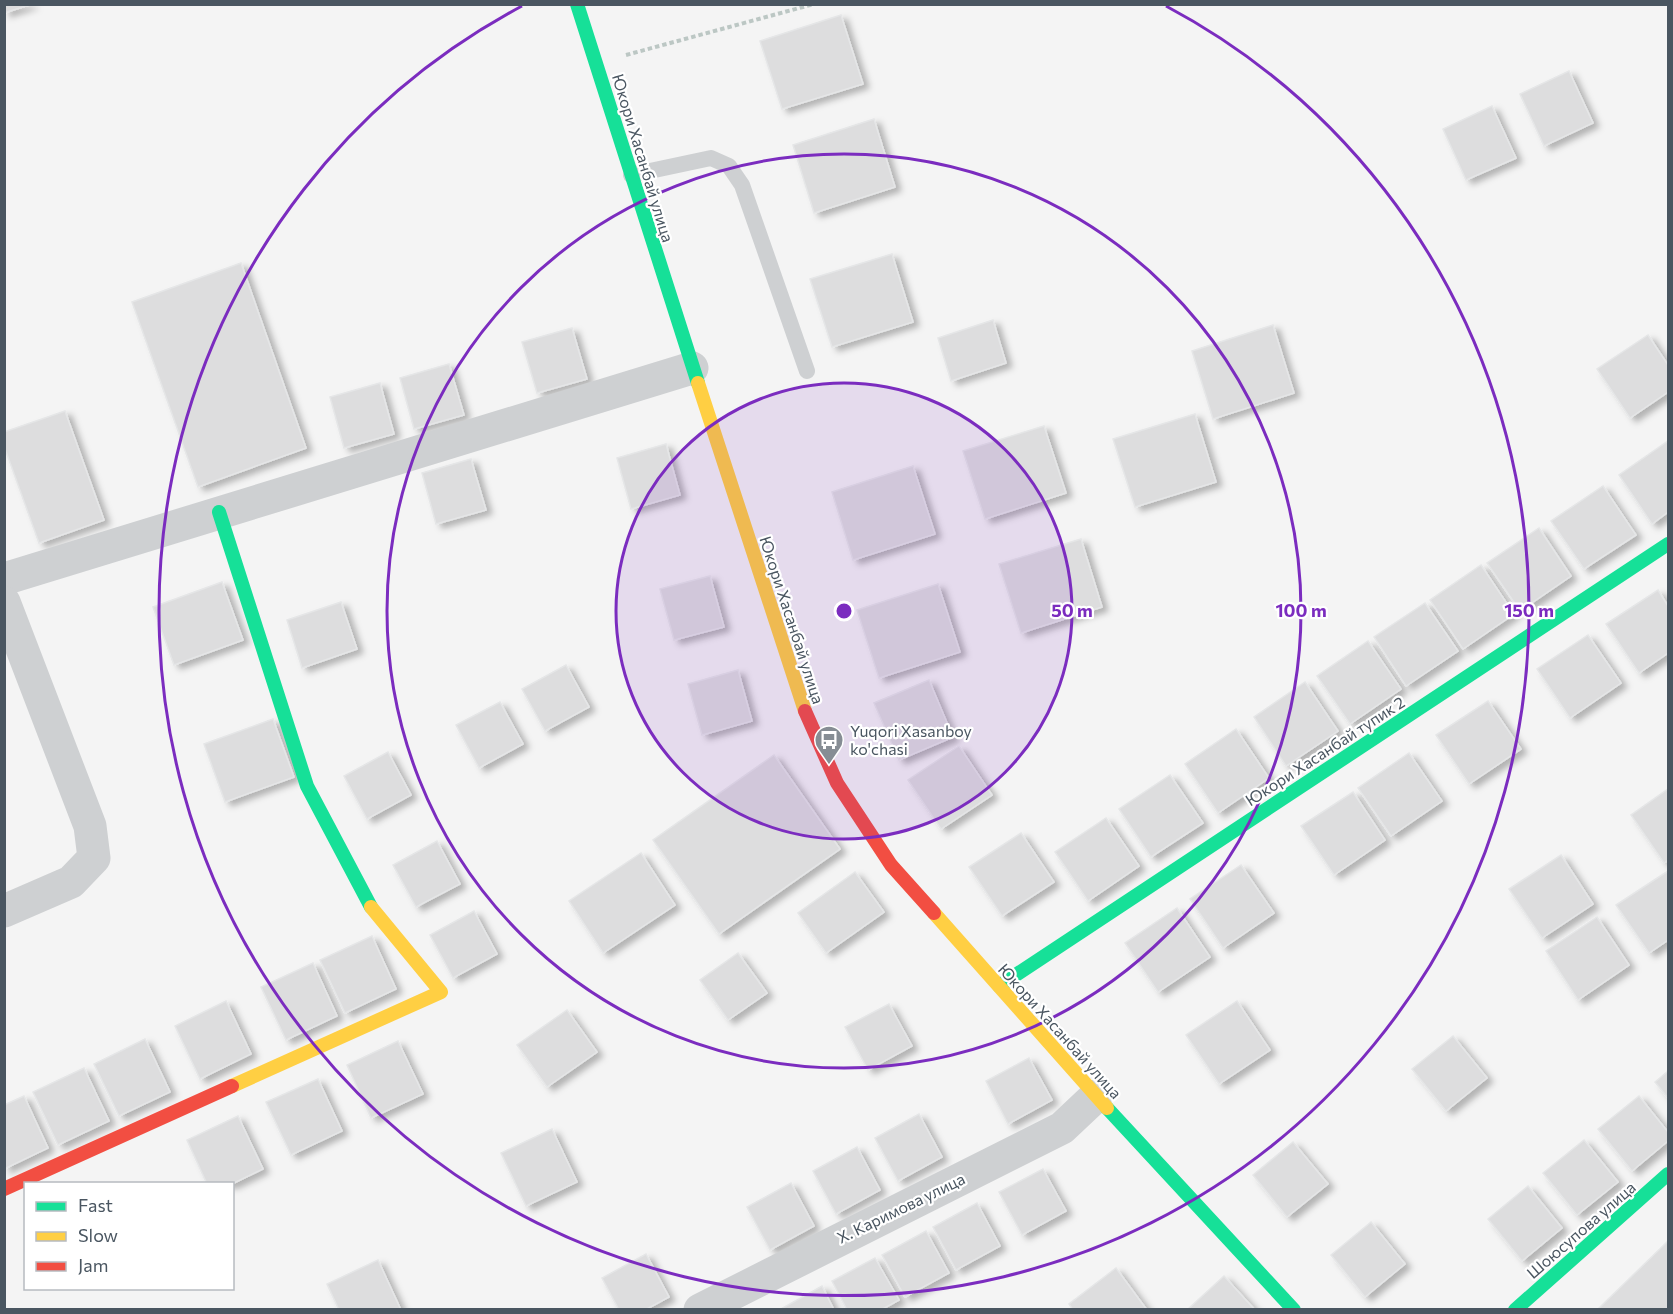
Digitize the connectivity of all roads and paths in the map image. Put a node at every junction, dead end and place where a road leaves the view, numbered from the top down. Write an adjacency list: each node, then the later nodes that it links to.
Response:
1 (577, 4): 3 (street, Юкори Хасанбай улица)
2 (814, 4): 3 (path)
3 (596, 63): 4 (street, Юкори Хасанбай улица)
4 (631, 175): 5 (street, Юкори Хасанбай улица); 6 (lane)
5 (692, 368): 7 (street); 12 (street, Юкори Хасанбай улица)
6 (807, 371)
7 (219, 512): 9 (street); 15 (street)
8 (1668, 544): 12 (street, Юкори Хасанбай тупик 2)
9 (4, 579)
10 (4, 602): 11 (street)
11 (4, 911)
12 (999, 986): 13 (street, Юкори Хасанбай улица)
13 (1096, 1096): 16 (street, Х. Каримова улица); 17 (street, Юкори Хасанбай улица)
14 (1668, 1174): 18 (street, Шоюсупова улица)
15 (4, 1189)
16 (700, 1310)
17 (1294, 1310)
18 (1515, 1310)

